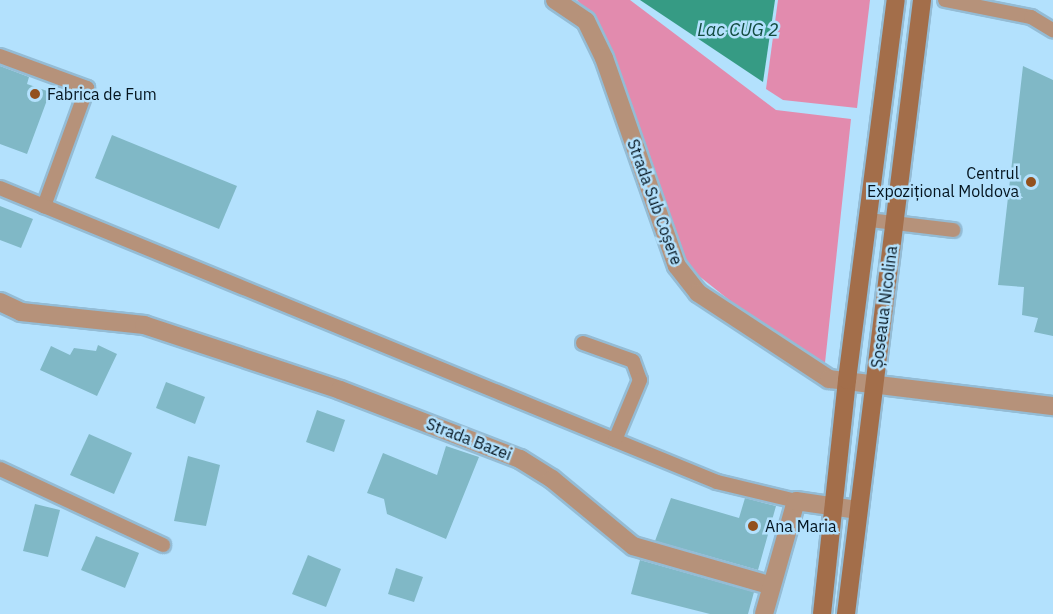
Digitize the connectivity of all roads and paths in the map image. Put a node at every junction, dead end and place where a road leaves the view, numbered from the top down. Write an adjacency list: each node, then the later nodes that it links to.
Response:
1 (555, 0): 14 (street, Strada Sub Coșere)
2 (896, 0): 9 (main road, Șoseaua Nicolina)
3 (922, 0): 10 (main road, Șoseaua Nicolina)
4 (945, 0): 5 (lane)
5 (1053, 30)
6 (0, 56): 8 (lane)
7 (0, 188): 8 (lane)
8 (44, 206): 17 (lane)
9 (869, 220): 10 (lane); 14 (main road, Șoseaua Nicolina)
10 (894, 223): 11 (lane); 15 (main road, Șoseaua Nicolina)
11 (953, 230)
12 (0, 302): 23 (street, Strada Bazei)
13 (583, 343): 17 (lane)
14 (847, 380): 15 (street, Strada Sub Coșere); 20 (main road, Șoseaua Nicolina)
15 (875, 384): 16 (street, Strada Sub Coșere); 21 (main road, Șoseaua Nicolina)
16 (1053, 406)
17 (615, 440): 19 (lane)
18 (0, 468): 22 (lane)
19 (796, 501): 20 (street); 23 (street)
20 (832, 507): 21 (street); 25 (main road, Șoseaua Nicolina)
21 (858, 510): 26 (main road, Șoseaua Nicolina)
22 (164, 545)
23 (769, 585): 24 (street)
24 (764, 614)
25 (822, 614)
26 (846, 614)

